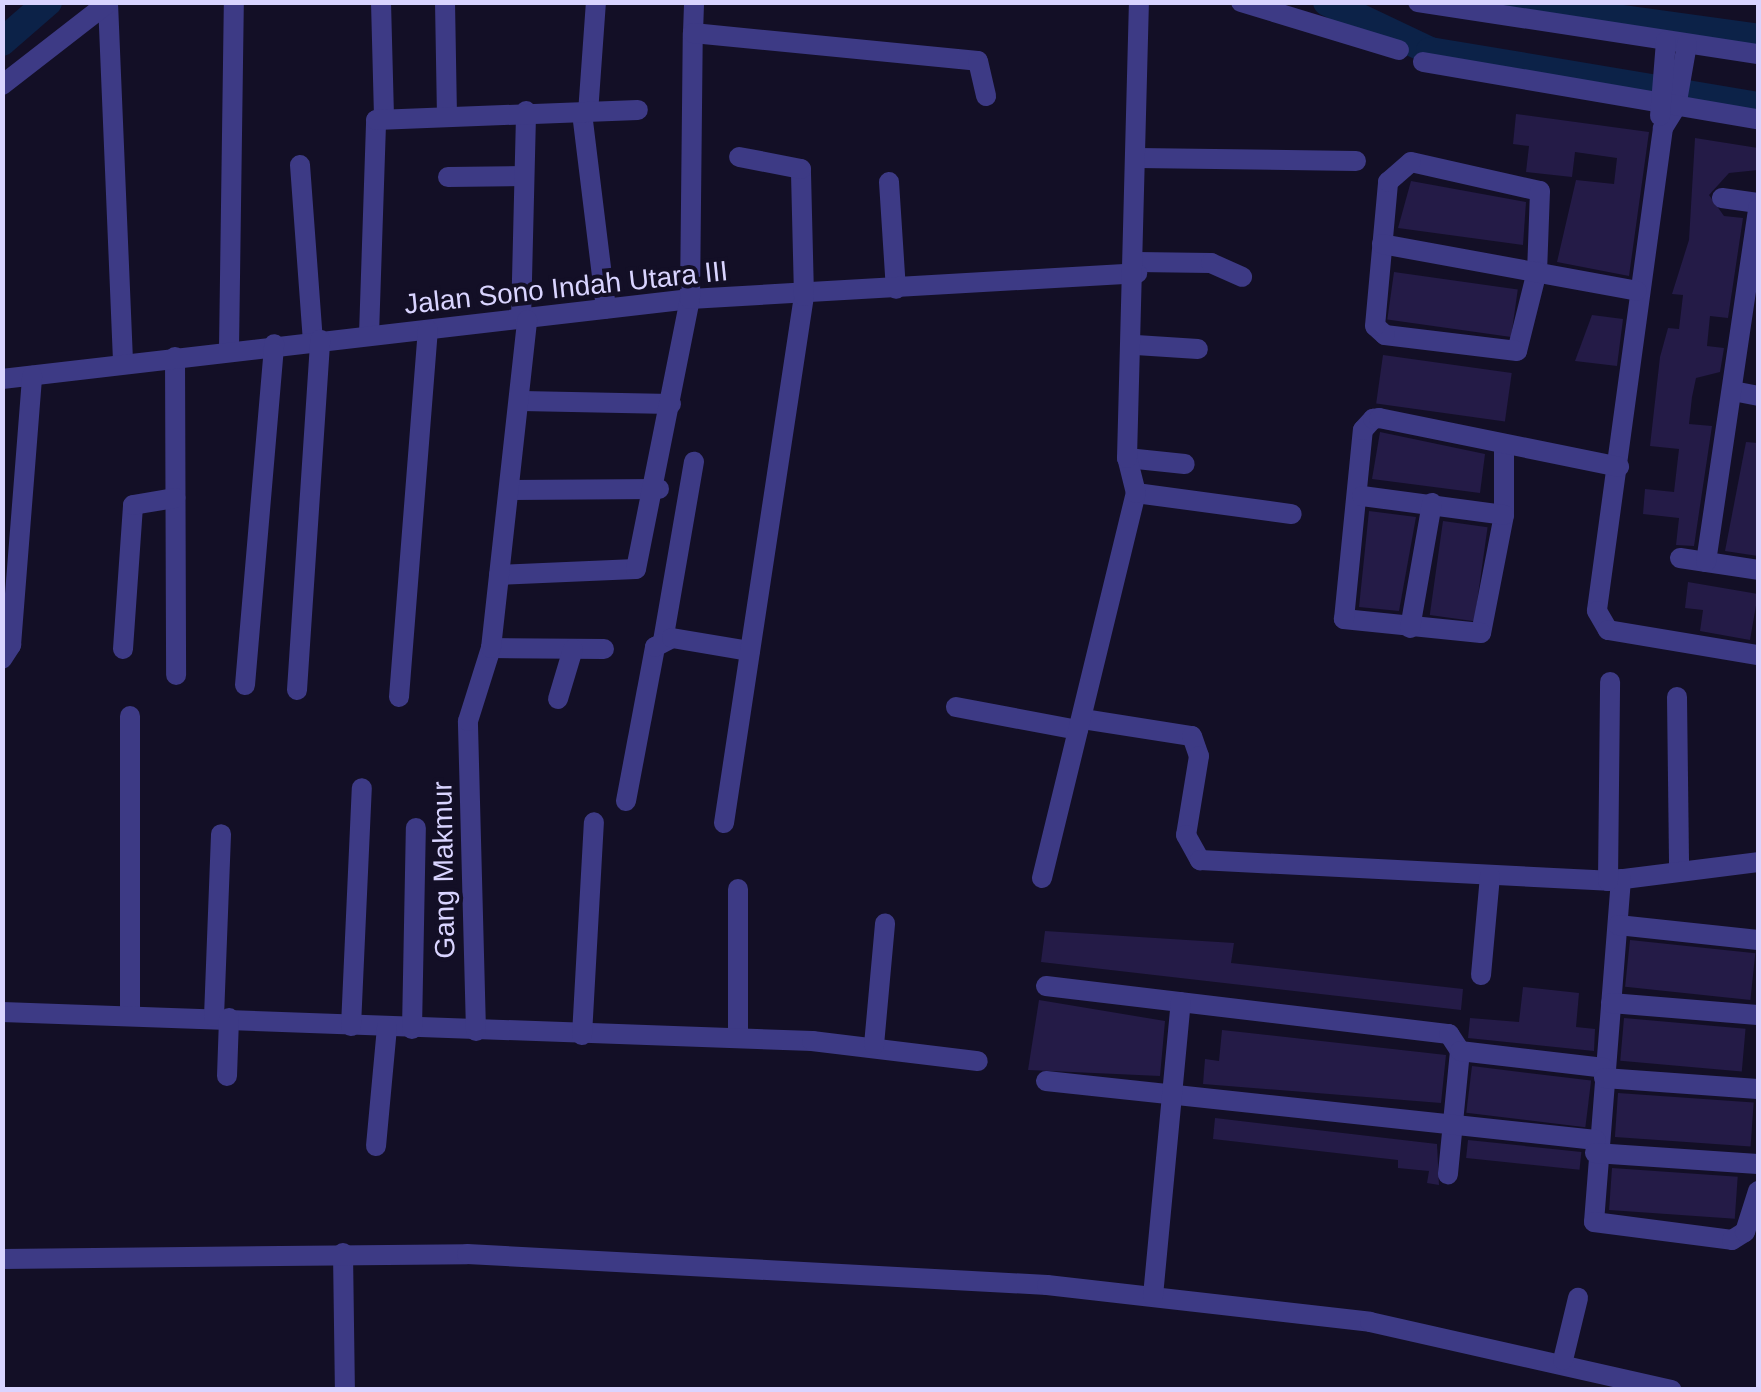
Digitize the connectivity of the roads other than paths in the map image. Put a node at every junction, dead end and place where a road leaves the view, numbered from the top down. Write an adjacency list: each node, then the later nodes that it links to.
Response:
1 (234, 2): 48 (street)
2 (380, 2): 22 (street)
3 (445, 2): 20 (street)
4 (596, 2): 21 (street)
5 (694, 2): 10 (street)
6 (1138, 2): 25 (street)
7 (1241, 2): 12 (street)
8 (1418, 2): 11 (street)
9 (109, 3): 15 (street); 51 (street)
10 (694, 33): 16 (street); 40 (street)
11 (1676, 48): 13 (street); 17 (street)
12 (1398, 50)
13 (1758, 54)
14 (1423, 62): 17 (street)
15 (2, 84)
16 (986, 96)
17 (1668, 99): 23 (street); 38 (street)
18 (638, 110): 21 (street)
19 (526, 111): 20 (street); 21 (street); 28 (street, Gang Makmur)
20 (447, 112): 22 (street)
21 (585, 113): 41 (street)
22 (384, 118): 44 (street)
23 (1758, 119)
24 (739, 157): 39 (street)
25 (1138, 158): 26 (street); 34 (street)
26 (1356, 161)
27 (300, 165): 45 (street)
28 (524, 176): 29 (street); 42 (street, Gang Makmur)
29 (448, 178)
30 (890, 182): 37 (street)
31 (1722, 198): 32 (street)
32 (1758, 206): 54 (street)
33 (1382, 244): 35 (street); 35 (street); 35 (street)
34 (1138, 268): 36 (street, Jalan Sono Indah Utara III); 37 (street, Jalan Sono Indah Utara III); 47 (street)
35 (1537, 271): 38 (street)
36 (1242, 277)
37 (896, 289): 39 (street, Jalan Sono Indah Utara III)
38 (1637, 291): 62 (street)
39 (804, 296): 40 (street, Jalan Sono Indah Utara III); 81 (street)
40 (690, 299): 41 (street, Jalan Sono Indah Utara III); 57 (street)
41 (606, 308): 42 (street, Jalan Sono Indah Utara III)
42 (524, 320): 43 (street, Jalan Sono Indah Utara III); 56 (street, Gang Makmur)
43 (428, 330): 44 (street, Jalan Sono Indah Utara III); 89 (street)
44 (369, 335): 45 (street, Jalan Sono Indah Utara III)
45 (317, 340): 46 (street, Jalan Sono Indah Utara III); 87 (street)
46 (274, 344): 48 (street, Jalan Sono Indah Utara III); 86 (street)
47 (1136, 345): 49 (street); 59 (street)
48 (229, 348): 50 (street, Jalan Sono Indah Utara III)
49 (1198, 349)
50 (175, 356): 51 (street, Jalan Sono Indah Utara III); 67 (street)
51 (124, 364): 52 (street, Jalan Sono Indah Utara III)
52 (32, 376): 53 (street, Jalan Sono Indah Utara III); 83 (street)
53 (2, 379)
54 (1733, 391): 55 (street); 72 (street)
55 (1758, 396)
56 (522, 402): 57 (street); 63 (street, Gang Makmur)
57 (671, 404): 64 (street)
58 (1504, 444): 62 (street); 66 (street); 70 (street)
59 (1127, 458): 61 (street); 65 (street)
60 (694, 462): 76 (street)
61 (1185, 464)
62 (1619, 468): 82 (street)
63 (510, 490): 64 (street); 74 (street, Gang Makmur)
64 (659, 490): 74 (street)
65 (1136, 493): 69 (street); 93 (street)
66 (1362, 496): 68 (street); 75 (street)
67 (174, 498): 77 (street); 84 (street)
68 (1432, 502): 70 (street); 75 (street)
69 (1292, 514)
70 (1504, 515): 75 (street)
71 (1680, 558): 72 (street)
72 (1706, 562): 73 (street)
73 (1758, 570)
74 (500, 575): 78 (street, Gang Makmur)
75 (1410, 628)
76 (663, 640): 81 (street); 95 (street)
77 (122, 648)
78 (491, 648): 79 (street); 120 (street, Gang Makmur)
79 (573, 649): 80 (street); 90 (street)
80 (604, 649)
81 (750, 652): 97 (street)
82 (1758, 655)
83 (2, 659)
84 (176, 675)
85 (1610, 682): 104 (street)
86 (245, 686)
87 (297, 690)
88 (1677, 697): 101 (street)
89 (399, 698)
90 (558, 699)
91 (956, 708): 93 (street)
92 (130, 716): 114 (street)
93 (1080, 724): 102 (street); 103 (street)
94 (362, 788): 117 (street)
95 (626, 801)
96 (594, 822): 121 (street)
97 (724, 822)
98 (416, 828): 119 (street)
99 (221, 834): 116 (street)
100 (1758, 862): 101 (street)
101 (1678, 870): 104 (street)
102 (1490, 876): 104 (street); 109 (street)
103 (1042, 878)
104 (1615, 880): 107 (street)
105 (738, 890): 122 (street)
106 (886, 923): 123 (street)
107 (1618, 925): 108 (street); 112 (street)
108 (1758, 940)
109 (1481, 974)
110 (1046, 986): 111 (street)
111 (1187, 1002): 124 (street); 130 (street)
112 (1611, 1004): 115 (street); 126 (street)
113 (2, 1012): 114 (street)
114 (130, 1013): 116 (street)
115 (1758, 1015)
116 (222, 1018): 117 (street); 127 (street)
117 (351, 1026): 118 (street)
118 (387, 1028): 119 (street); 132 (street)
119 (412, 1028): 120 (street)
120 (476, 1031): 121 (street)
121 (582, 1034): 122 (street)
122 (738, 1038): 123 (street)
123 (874, 1045): 125 (street)
124 (1460, 1051): 126 (street); 131 (street)
125 (978, 1061)
126 (1604, 1073): 129 (street); 133 (street)
127 (227, 1076)
128 (1046, 1081): 130 (street)
129 (1758, 1089)
130 (1176, 1097): 131 (street); 140 (street)
131 (1451, 1126): 133 (street); 135 (street)
132 (376, 1146)
133 (1596, 1146): 134 (street); 137 (street)
134 (1758, 1164)
135 (1448, 1174)
136 (1758, 1190): 137 (street)
137 (1758, 1198)
138 (343, 1253): 139 (street); 140 (street); 143 (street)
139 (2, 1259)
140 (1160, 1296): 142 (street)
141 (1578, 1298): 142 (street)
142 (1563, 1360): 144 (street)
143 (346, 1390)
144 (1671, 1390)

